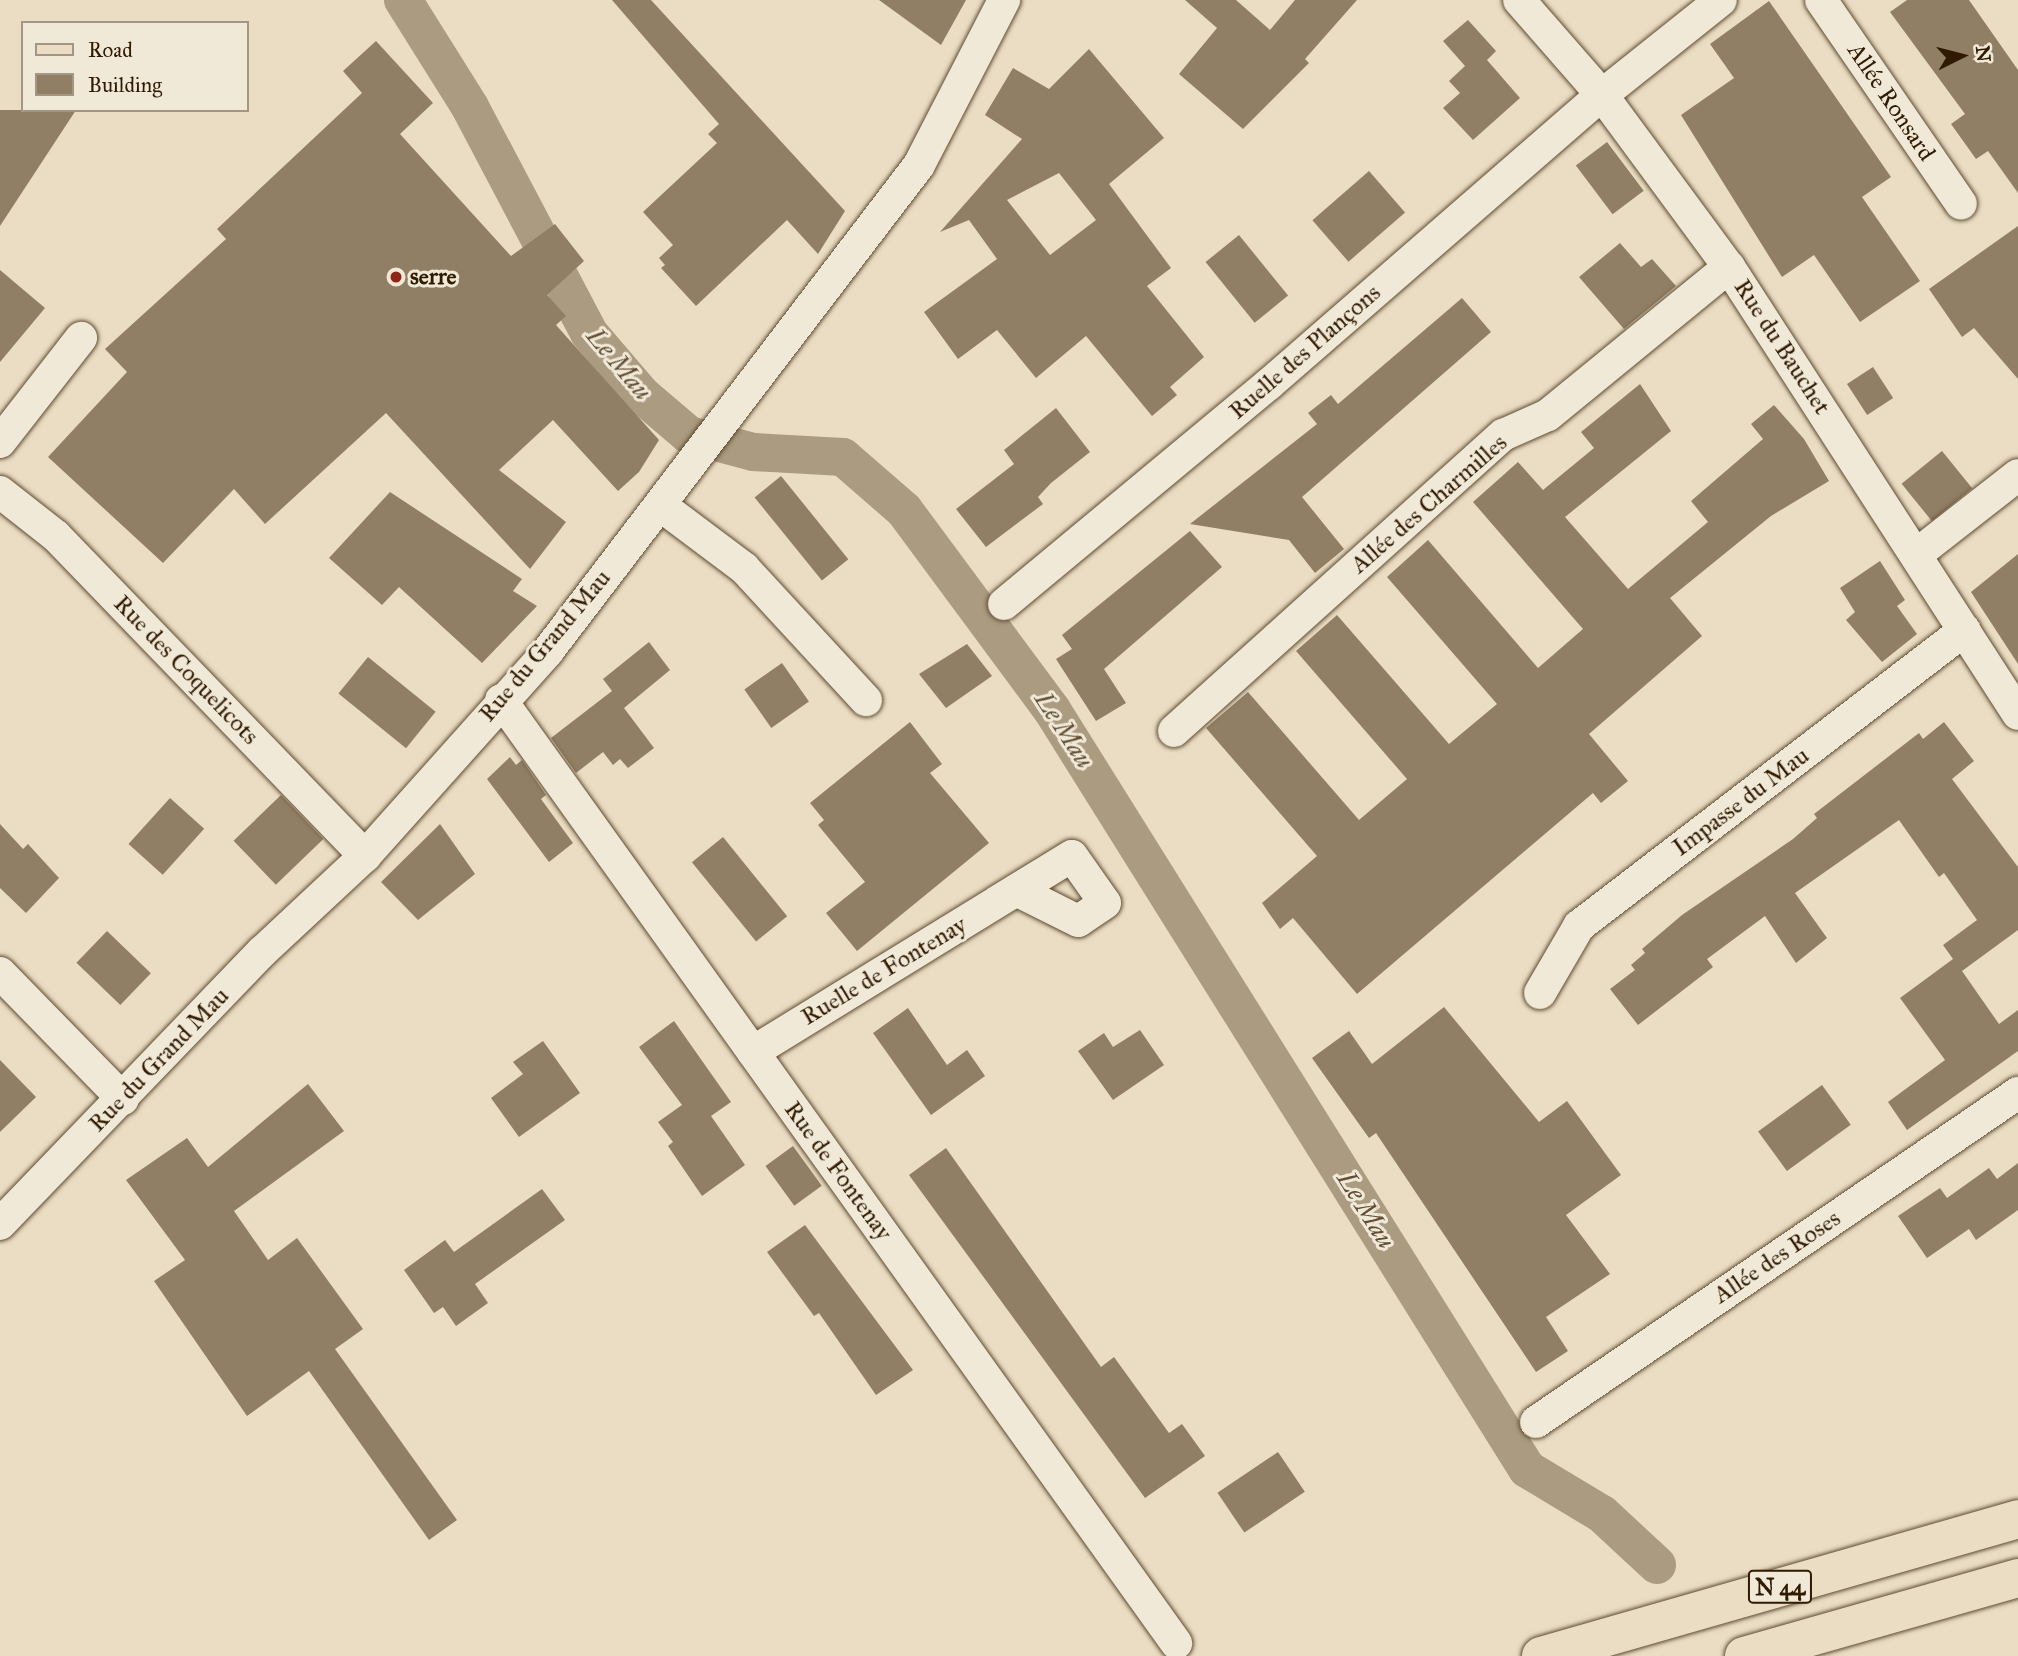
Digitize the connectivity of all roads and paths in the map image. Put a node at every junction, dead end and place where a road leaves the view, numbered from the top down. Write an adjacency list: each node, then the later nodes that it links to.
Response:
1 (1004, 0): 12 (street, Rue du Grand Mau)
2 (1519, 0): 5 (street, Rue du Bauchet)
3 (1721, 0): 5 (street, Ruelle des Plançons)
4 (1821, 0): 6 (street, Allée Ronsard)
5 (1602, 94): 7 (street, Rue du Bauchet); 14 (street, Ruelle des Plançons)
6 (1961, 204)
7 (1729, 267): 13 (street, Rue du Bauchet); 19 (street, Allée des Charmilles)
8 (81, 338): 9 (street)
9 (0, 442)
10 (2018, 475): 13 (street)
11 (0, 492): 20 (street, Rue des Coquelicots)
12 (660, 505): 16 (street, Rue du Grand Mau); 17 (street)
13 (1917, 554): 15 (street, Rue du Bauchet)
14 (1004, 604)
15 (1965, 630): 18 (street, Rue du Bauchet); 23 (street, Impasse du Mau)
16 (501, 700): 20 (street, Rue du Grand Mau); 24 (street, Rue de Fontenay)
17 (866, 700)
18 (2018, 714)
19 (1174, 731)
20 (365, 856): 26 (street, Rue du Grand Mau)
21 (1016, 890): 24 (street, Ruelle de Fontenay)
22 (0, 973): 26 (street)
23 (1540, 993)
24 (752, 1052): 31 (street, Rue de Fontenay)
25 (2018, 1093): 28 (street, Allée des Roses)
26 (123, 1099): 27 (street, Rue du Grand Mau)
27 (0, 1224)
28 (1536, 1422)
29 (2018, 1519): 32 (main road, N 44)
30 (2018, 1578): 33 (main road, N 44)
31 (1176, 1643)
32 (1541, 1656)
33 (1744, 1656)

